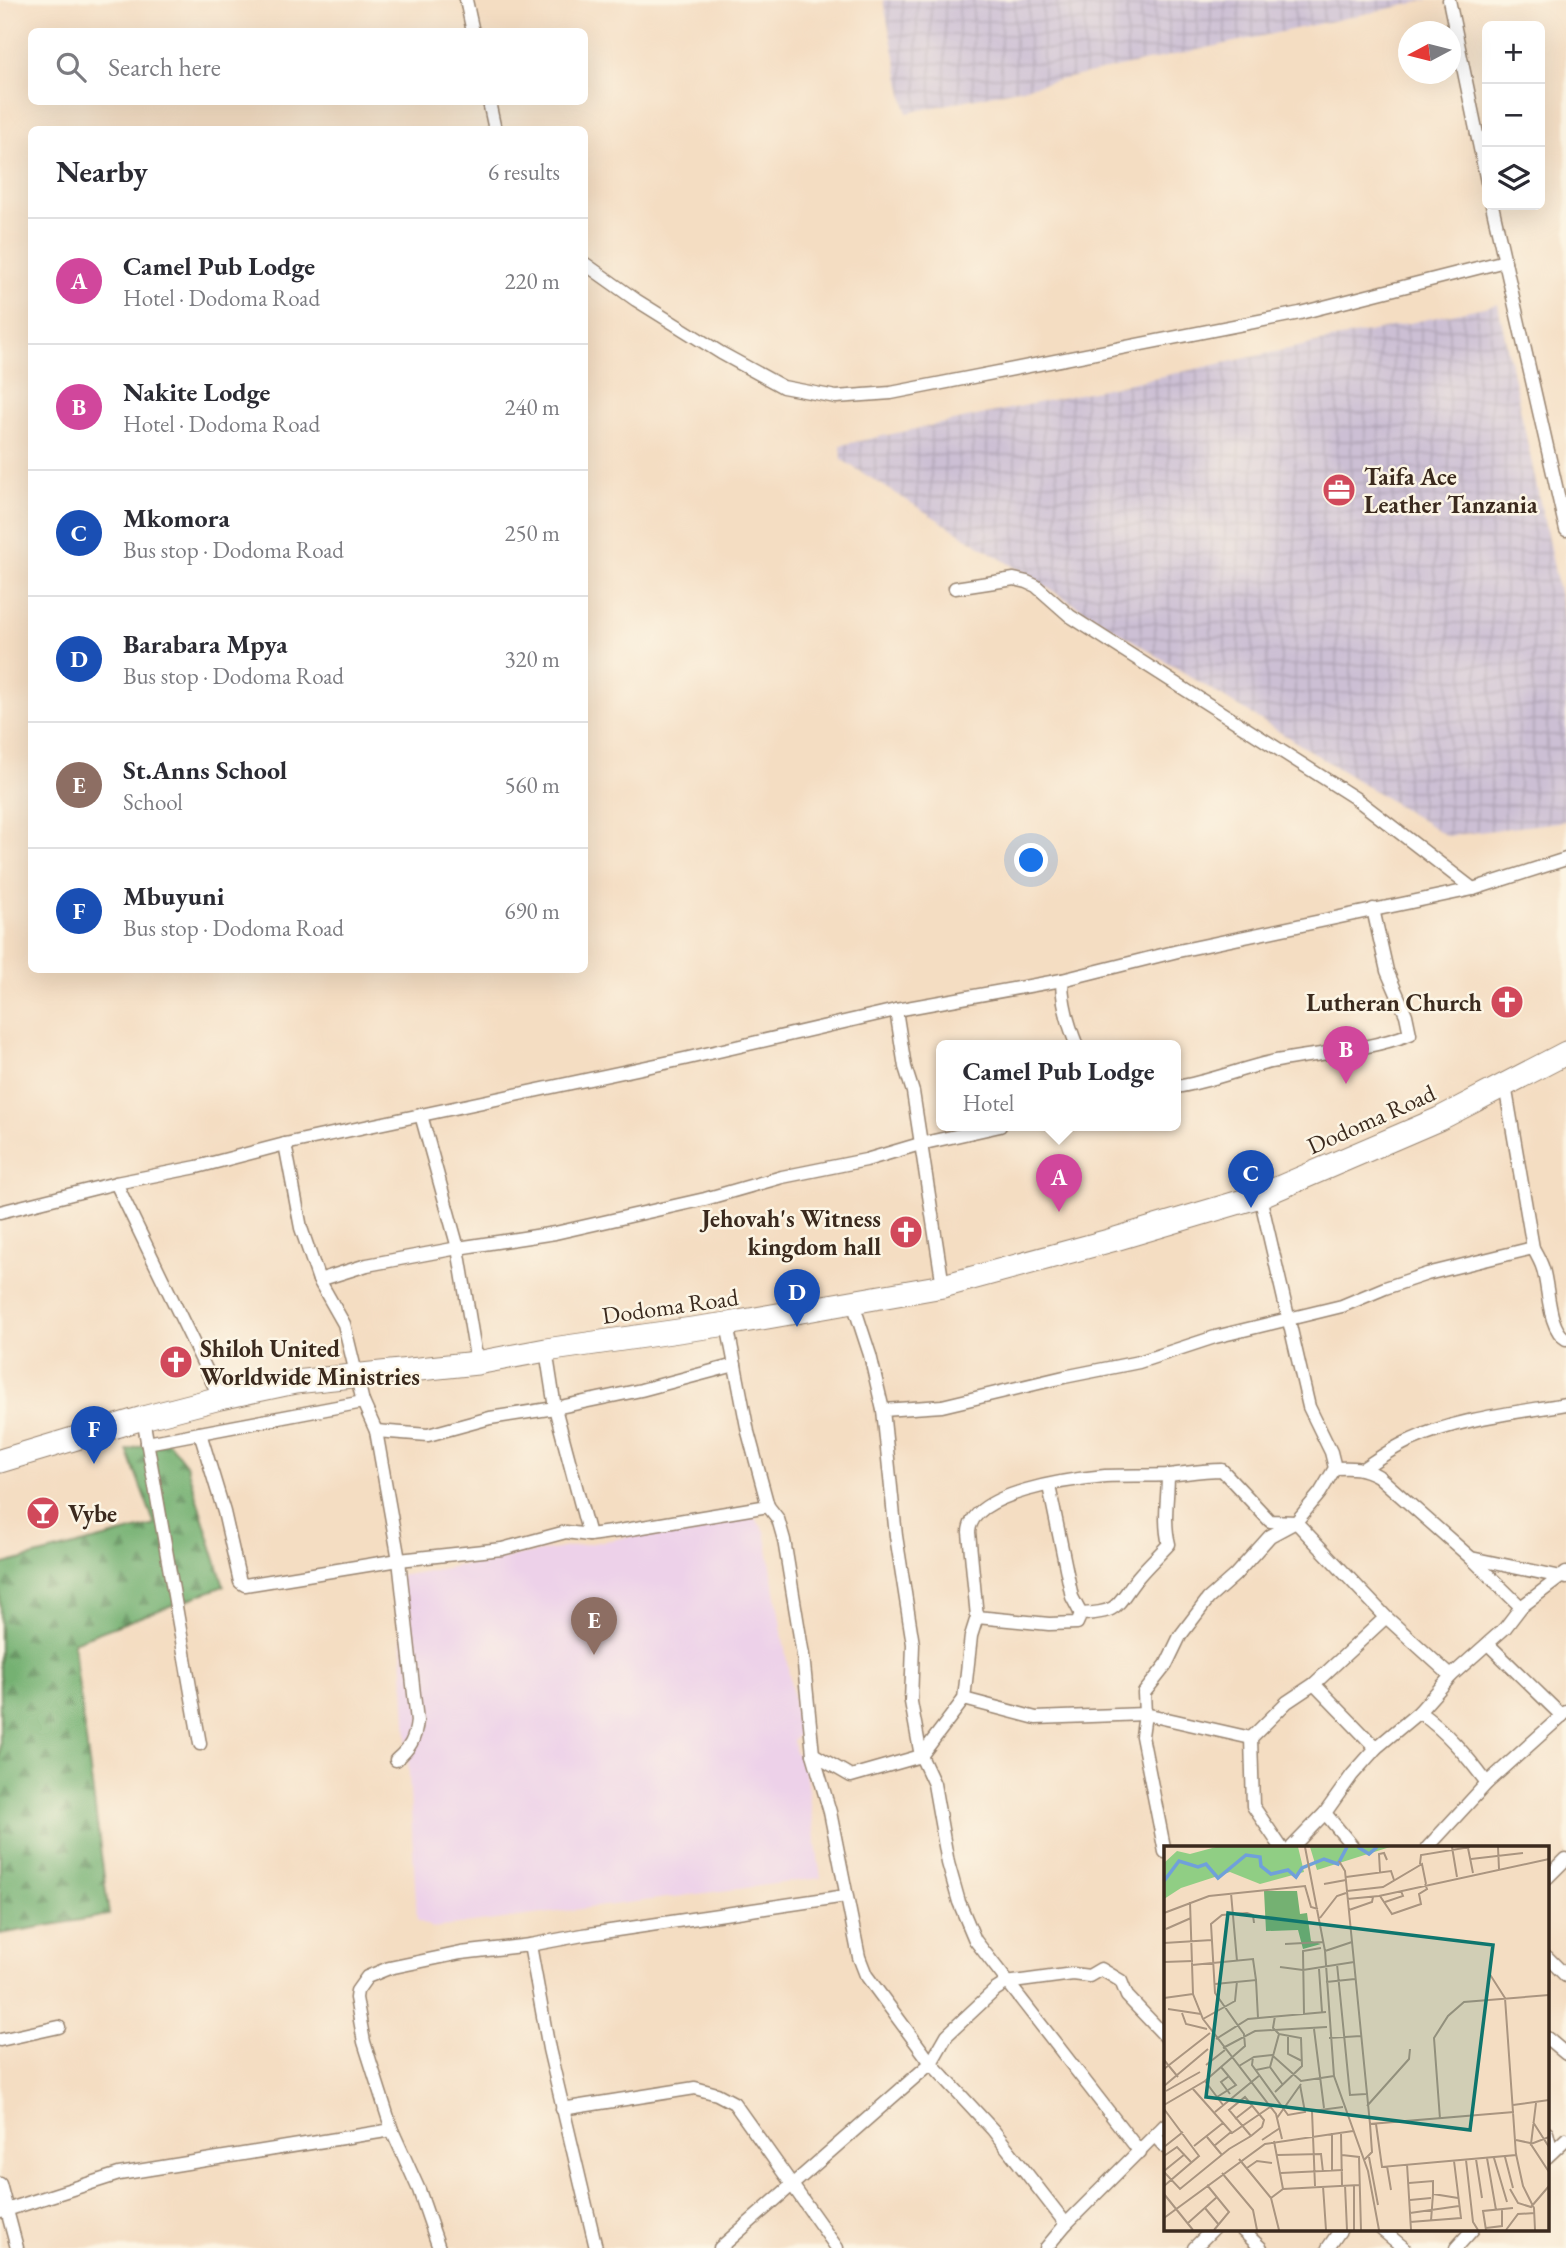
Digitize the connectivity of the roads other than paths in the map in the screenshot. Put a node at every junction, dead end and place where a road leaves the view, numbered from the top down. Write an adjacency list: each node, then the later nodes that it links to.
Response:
1 (466, 0): 3 (street)
2 (1449, 0): 6 (street)
3 (472, 28)
4 (490, 105): 5 (street)
5 (494, 126)
6 (1482, 158)
7 (1493, 210): 8 (street)
8 (1505, 261): 9 (street); 10 (street)
9 (588, 266)
10 (1566, 530)
11 (956, 588): 13 (street)
12 (1566, 859): 13 (street)
13 (1474, 889): 14 (street)
14 (1373, 909): 15 (street); 20 (street)
15 (1062, 980): 16 (street); 17 (street)
16 (896, 1010): 21 (street); 24 (street)
17 (1075, 1040)
18 (1566, 1053): 19 (highway, Dodoma Road)
19 (1505, 1085): 26 (highway, Dodoma Road); 29 (street)
20 (1181, 1086)
21 (421, 1115): 23 (street); 28 (street)
22 (978, 1131): 24 (street)
23 (285, 1144): 25 (street); 30 (street)
24 (920, 1144): 28 (street); 31 (street)
25 (116, 1183): 27 (street); 40 (street)
26 (1260, 1196): 31 (highway, Dodoma Road); 33 (street)
27 (0, 1212)
28 (457, 1248): 30 (street); 37 (street)
29 (1533, 1248): 33 (street); 35 (street)
30 (319, 1280): 39 (street)
31 (943, 1286): 32 (highway, Dodoma Road)
32 (853, 1303): 34 (highway, Dodoma Road); 44 (street)
33 (1288, 1318): 44 (street); 50 (street)
34 (727, 1324): 36 (highway, Dodoma Road); 38 (street)
35 (1566, 1339)
36 (546, 1350): 37 (highway, Dodoma Road); 43 (street)
37 (477, 1363): 39 (highway, Dodoma Road)
38 (736, 1365): 43 (street); 54 (street)
39 (357, 1374): 40 (highway, Dodoma Road); 41 (street)
40 (220, 1398): 45 (highway, Dodoma Road)
41 (363, 1402): 46 (street); 47 (street)
42 (1566, 1404): 51 (street)
43 (555, 1408): 46 (street); 56 (street)
44 (883, 1410): 75 (street)
45 (143, 1418): 48 (street); 49 (highway, Dodoma Road)
46 (376, 1432): 58 (street)
47 (200, 1433): 48 (street); 58 (street)
48 (147, 1443): 72 (street)
49 (0, 1461)
50 (1335, 1468): 51 (street); 55 (street)
51 (1364, 1468): 57 (street)
52 (1168, 1475): 53 (street); 55 (street); 61 (street)
53 (1049, 1486): 61 (street); 62 (street)
54 (768, 1506): 56 (street); 74 (street)
55 (1296, 1522): 63 (street); 69 (street)
56 (589, 1535): 58 (street)
57 (1471, 1558): 59 (street); 60 (street)
58 (399, 1560): 76 (street)
59 (1565, 1576): 60 (street)
60 (1521, 1607): 64 (street)
61 (1081, 1615): 62 (street)
62 (978, 1617): 67 (street)
63 (1386, 1617): 65 (street); 66 (street)
64 (1488, 1644): 65 (street); 70 (street)
65 (1451, 1676): 68 (street)
66 (1314, 1684): 71 (street); 73 (street)
67 (964, 1699): 69 (street); 75 (street)
68 (1419, 1712): 73 (street); 77 (street)
69 (1145, 1714): 71 (street); 83 (street)
70 (1564, 1714): 77 (street)
71 (1251, 1738): 79 (street)
72 (200, 1744)
73 (1376, 1748): 78 (street)
74 (813, 1754): 75 (street); 86 (street)
75 (921, 1756): 90 (street)
76 (396, 1760)
77 (1487, 1783): 82 (street)
78 (1325, 1813): 80 (street); 81 (street)
79 (1280, 1846)
80 (1293, 1846)
81 (1352, 1846)
82 (1429, 1846)
83 (1164, 1847)
84 (1566, 1859): 85 (street)
85 (1548, 1877)
86 (846, 1896): 87 (street); 96 (street)
87 (530, 1945): 97 (street); 99 (street)
88 (1548, 1958): 89 (street)
89 (1566, 1976)
90 (1006, 1983): 92 (street); 96 (street); 103 (street)
91 (59, 2026): 94 (street)
92 (1164, 2035)
93 (1548, 2039): 95 (street)
94 (0, 2040)
95 (1566, 2054)
96 (931, 2063): 106 (street); 108 (street)
97 (562, 2109): 106 (street); 116 (street)
98 (1164, 2126): 100 (street)
99 (392, 2130): 107 (street); 115 (street)
100 (1155, 2136): 102 (street); 103 (street)
101 (1566, 2139): 104 (street)
102 (1164, 2146)
103 (1140, 2151): 108 (street)
104 (1550, 2155)
105 (0, 2183): 107 (street)
106 (793, 2185): 117 (street); 118 (street)
107 (3, 2211): 114 (street)
108 (1066, 2224): 119 (street)
109 (1212, 2230): 120 (street)
110 (1242, 2230): 121 (street)
111 (1340, 2230): 122 (street)
112 (1382, 2230): 123 (street)
113 (1472, 2230): 124 (street)
114 (17, 2248)
115 (439, 2248)
116 (596, 2248)
117 (720, 2248)
118 (837, 2248)
119 (1046, 2248)
120 (1194, 2248)
121 (1261, 2248)
122 (1328, 2248)
123 (1404, 2248)
124 (1456, 2248)

